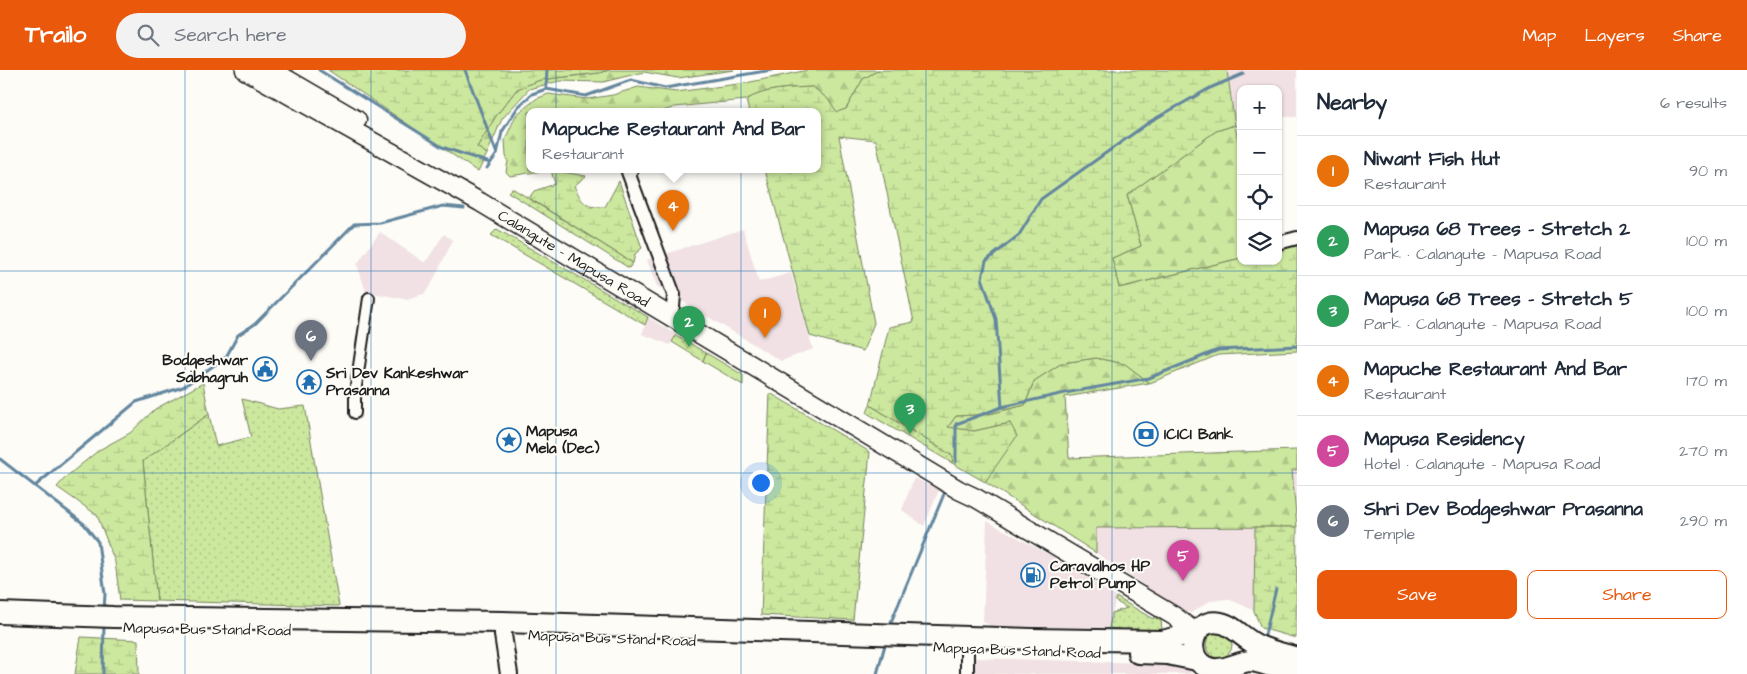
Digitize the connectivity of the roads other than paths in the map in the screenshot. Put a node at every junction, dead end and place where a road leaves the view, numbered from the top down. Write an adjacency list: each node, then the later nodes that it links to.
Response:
1 (245, 70): 7 (main road, Calangute - Mapusa Road)
2 (272, 70): 7 (main road, Calangute - Mapusa Road)
3 (628, 173): 7 (street)
4 (1297, 238): 5 (street)
5 (1282, 241)
6 (369, 298): 8 (street)
7 (670, 311): 11 (main road, Calangute - Mapusa Road)
8 (355, 413)
9 (0, 613): 10 (main road, Mapusa Bus Stand Road)
10 (503, 629): 11 (main road, Mapusa Bus Stand Road); 13 (main road, Mapusa Bus Stand Road); 17 (street)
11 (1195, 632): 12 (main road); 15 (main road)
12 (1236, 632): 14 (main road); 16 (main road)
13 (967, 648): 15 (main road, Mapusa Bus Stand Road); 18 (street)
14 (1297, 658)
15 (1197, 660): 16 (main road)
16 (1229, 666): 19 (main road)
17 (509, 674)
18 (967, 674)
19 (1294, 674)

